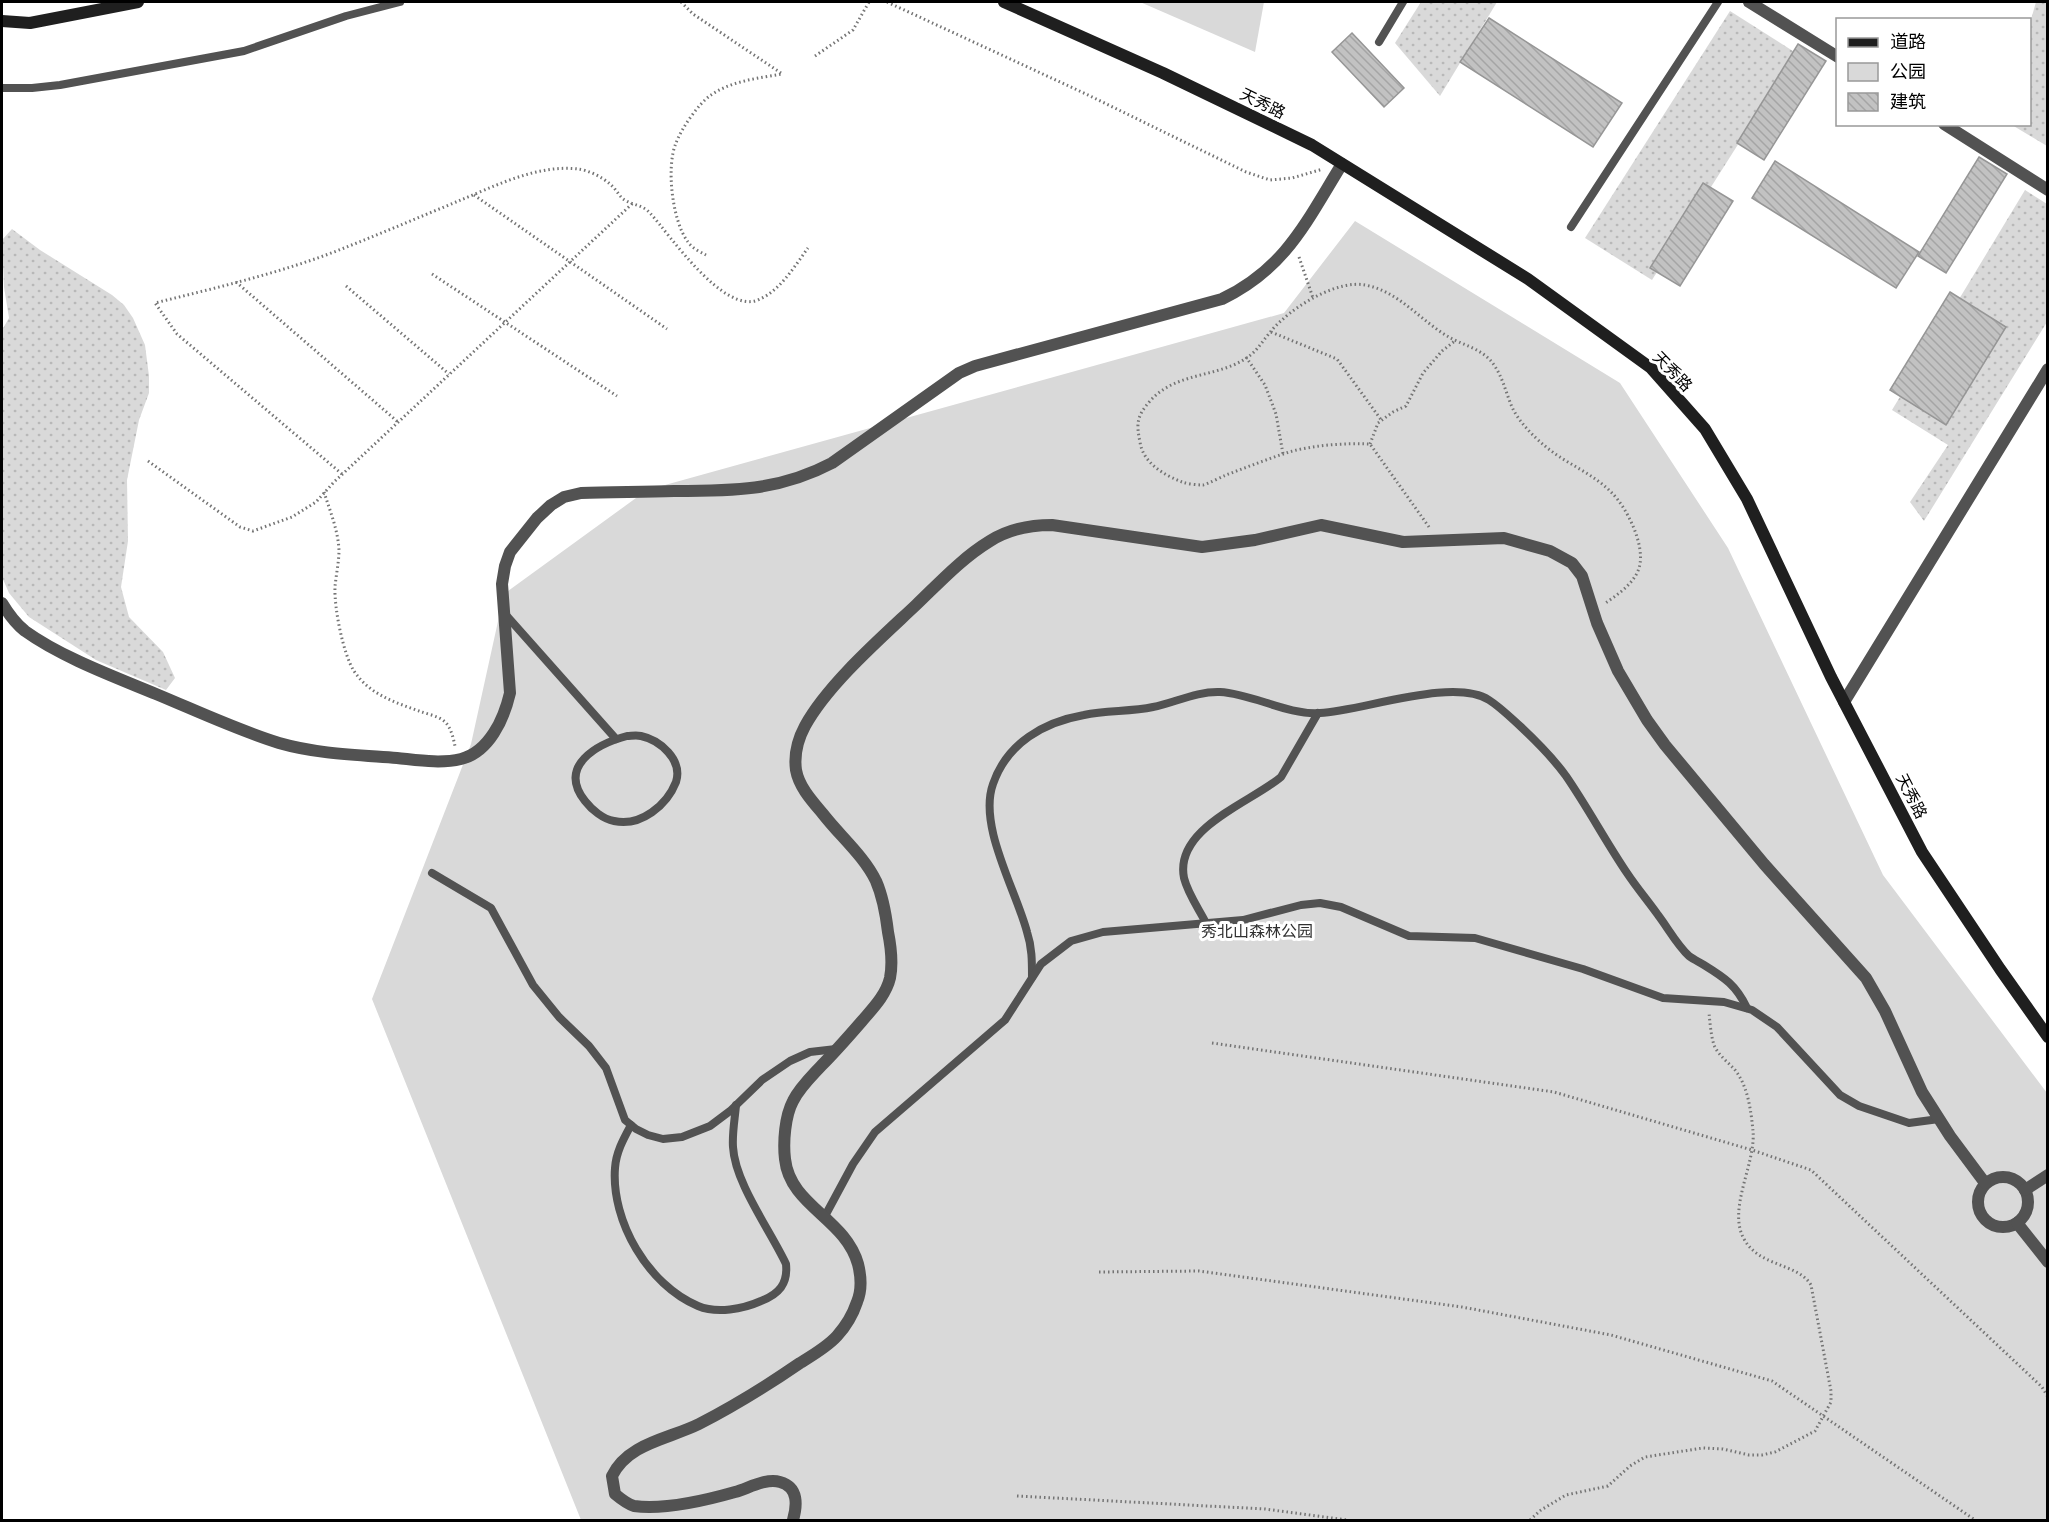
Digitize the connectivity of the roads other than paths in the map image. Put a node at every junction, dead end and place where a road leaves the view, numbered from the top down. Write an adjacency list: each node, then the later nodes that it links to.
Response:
1 (138, 2): 7 (main road)
2 (400, 2): 10 (lane)
3 (1004, 2): 12 (main road, 天秀路)
4 (1403, 2): 8 (lane)
5 (1718, 2): 14 (lane)
6 (1749, 2): 9 (street)
7 (2, 21)
8 (1378, 42)
9 (1836, 56)
10 (2, 88)
11 (1947, 126): 13 (street)
12 (1342, 164): 17 (street); 18 (main road, 天秀路)
13 (2048, 190)
14 (1571, 227)
15 (2048, 369): 18 (street)
16 (2, 603): 17 (street)
17 (504, 613): 20 (lane)
18 (1844, 702): 25 (main road, 天秀路)
19 (1318, 713): 22 (lane); 23 (lane); 24 (lane)
20 (616, 739): 20 (lane)
21 (432, 873): 29 (lane)
22 (1206, 923): 23 (lane); 24 (lane)
23 (1032, 979): 33 (lane)
24 (1747, 1008): 28 (lane)
25 (2048, 1037)
26 (837, 1049): 27 (lane); 28 (street); 33 (street)
27 (736, 1105): 29 (lane); 29 (lane)
28 (1939, 1119): 31 (street)
29 (631, 1125)
30 (2048, 1176): 32 (street)
31 (1985, 1183): 32 (street); 34 (street)
32 (2025, 1190): 34 (street)
33 (825, 1216): 36 (street)
34 (2017, 1223): 35 (street)
35 (2048, 1262)
36 (793, 1521)

